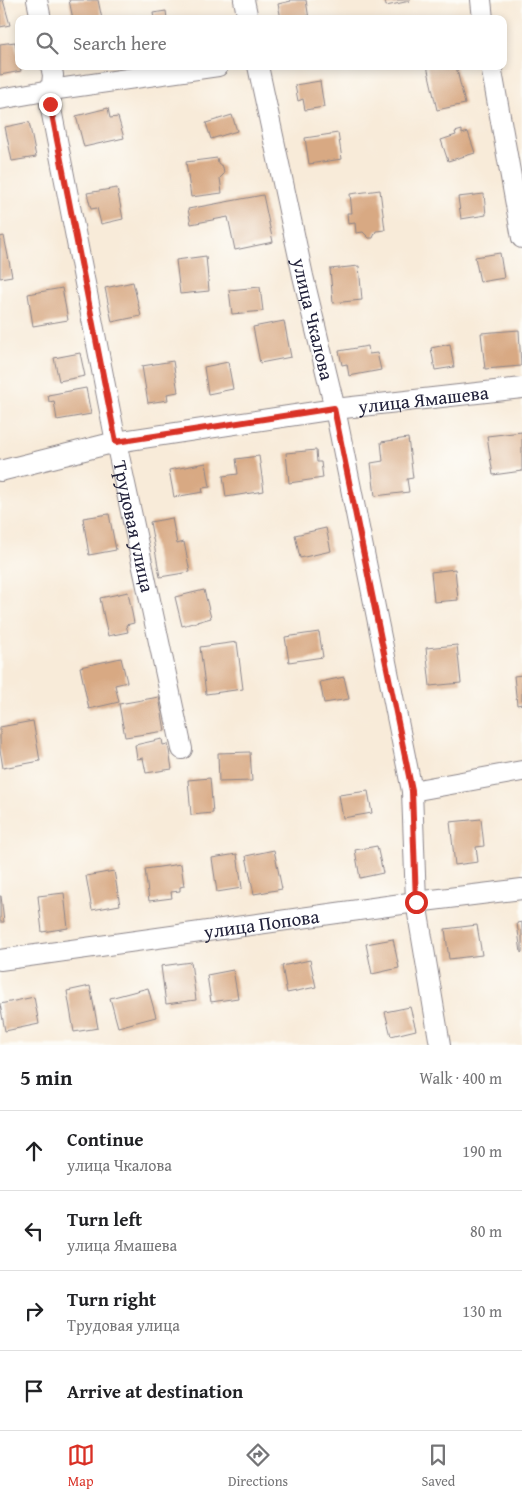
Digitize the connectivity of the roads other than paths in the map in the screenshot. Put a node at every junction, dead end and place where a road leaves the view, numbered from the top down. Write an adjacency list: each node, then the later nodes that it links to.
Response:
1 (37, 0): 4 (street)
2 (244, 0): 5 (street)
3 (481, 0): 6 (street)
4 (40, 15)
5 (247, 15)
6 (483, 15)
7 (51, 70): 11 (street, Трудовая улица)
8 (190, 70): 11 (street)
9 (259, 70): 15 (street, улица Чкалова)
10 (493, 70): 13 (street)
11 (51, 90): 12 (street); 16 (street, Трудовая улица)
12 (0, 99)
13 (522, 238)
14 (522, 388): 15 (street, улица Ямашева)
15 (334, 408): 16 (street, улица Ямашева); 20 (street, улица Чкалова)
16 (116, 442): 17 (street, улица Ямашева); 18 (street, Трудовая улица)
17 (0, 471)
18 (182, 749)
19 (522, 771): 20 (street)
20 (412, 791): 22 (street, улица Чкалова)
21 (522, 889): 22 (street, улица Попова)
22 (416, 902): 23 (street, улица Попова); 24 (street, улица Чкалова)
23 (0, 960)
24 (440, 1045)

